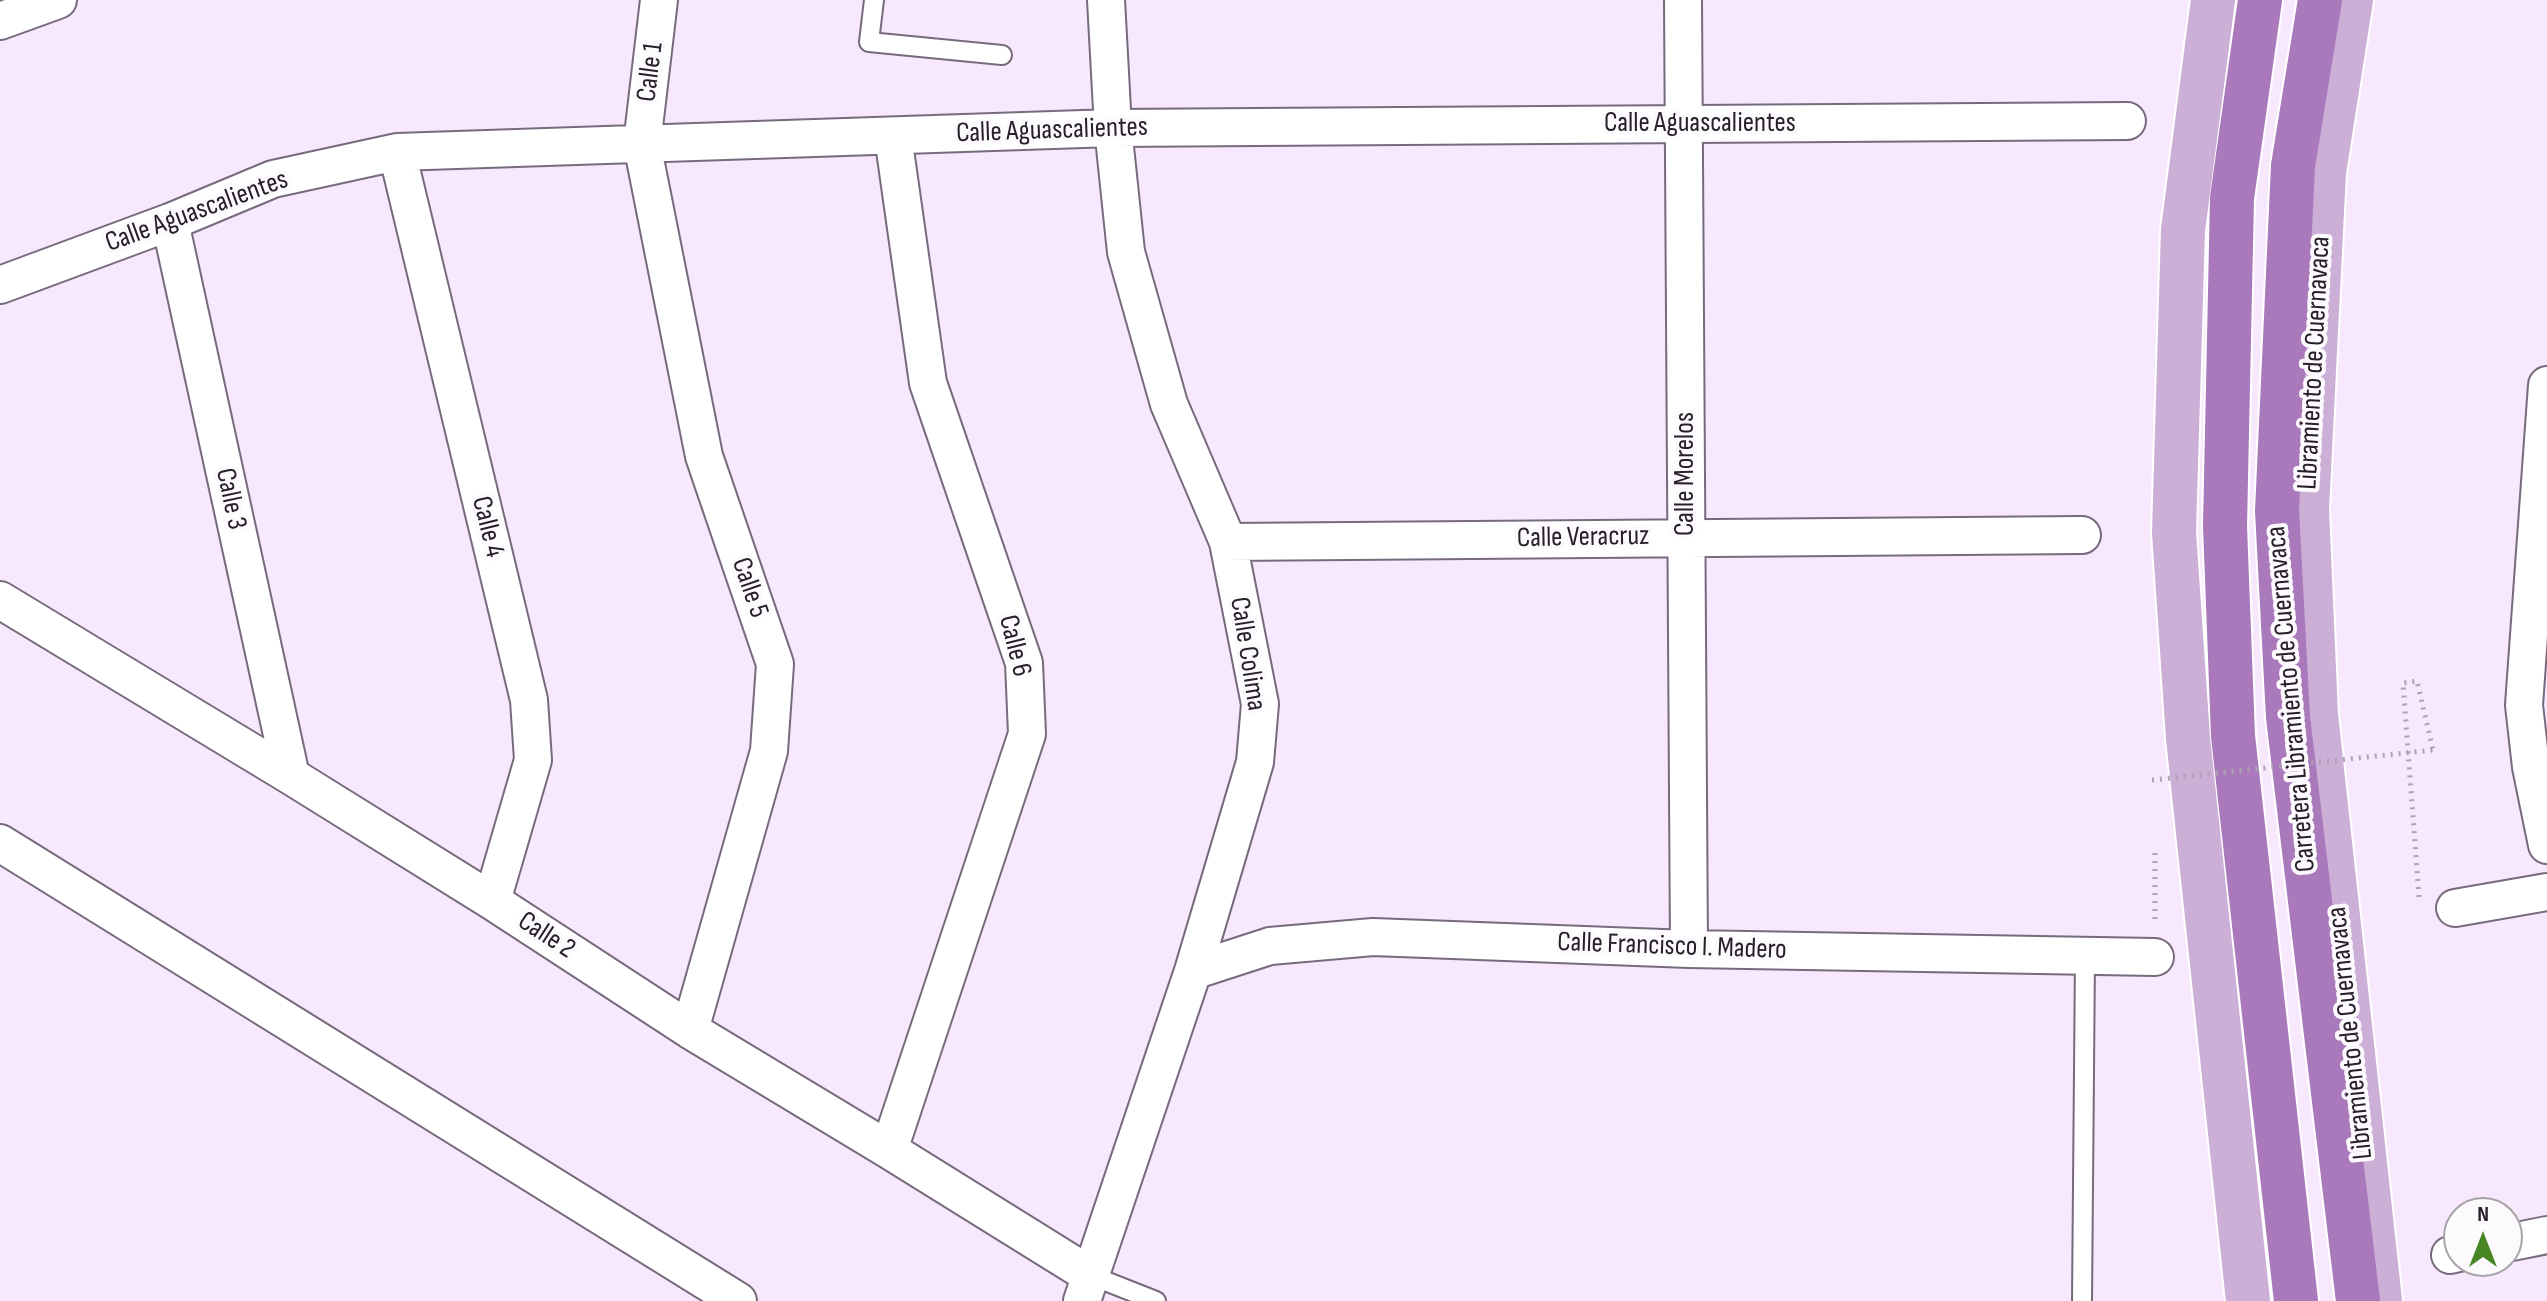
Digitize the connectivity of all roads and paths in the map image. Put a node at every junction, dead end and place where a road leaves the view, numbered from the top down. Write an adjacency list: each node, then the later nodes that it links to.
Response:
1 (58, 0): 10 (street)
2 (659, 0): 16 (street, Calle 1)
3 (874, 0): 11 (lane)
4 (1106, 0): 14 (street, Calle Colima)
5 (1683, 0): 13 (street, Calle Morelos)
6 (2213, 0): 45 (main road)
7 (2260, 0): 46 (highway, Carretera Libramiento de Cuernavaca)
8 (2320, 0): 47 (highway, Carretera Libramiento de Cuernavaca)
9 (2351, 0): 48 (main road, Libramiento de Cuernavaca)
10 (0, 21)
11 (1002, 55)
12 (2127, 121): 13 (street, Calle Aguascalientes)
13 (1684, 124): 14 (street, Calle Aguascalientes); 22 (street, Calle Morelos)
14 (1113, 128): 15 (street, Calle Aguascalientes); 23 (street, Calle Colima)
15 (893, 136): 16 (street, Calle Aguascalientes); 38 (street, Calle 6)
16 (642, 144): 17 (street, Calle Aguascalientes); 37 (street, Calle 5)
17 (397, 152): 18 (street, Calle Aguascalientes); 31 (street, Calle 4)
18 (170, 222): 19 (street, Calle Aguascalientes); 25 (street, Calle 3)
19 (0, 285)
20 (2547, 385): 28 (street)
21 (2082, 535): 22 (street, Calle Veracruz)
22 (1686, 537): 23 (street, Calle Veracruz); 33 (street, Calle Morelos)
23 (1228, 542): 36 (street, Calle Colima)
24 (0, 600): 25 (street, Calle 2)
25 (291, 776): 31 (street, Calle 2)
26 (2152, 780): 32 (path, bridge)
27 (0, 843): 42 (street)
28 (2547, 845)
29 (2155, 864): 35 (path)
30 (2547, 892): 32 (street)
31 (492, 901): 37 (street, Calle 2)
32 (2455, 908)
33 (1689, 949): 34 (street, Calle Francisco I. Madero); 36 (street, Calle Francisco I. Madero)
34 (2085, 955): 35 (street, Calle Francisco I. Madero); 44 (lane)
35 (2155, 957)
36 (1193, 971): 41 (street, Calle Colima)
37 (690, 1030): 38 (street, Calle 2)
38 (889, 1150): 41 (street, Calle 2)
39 (2547, 1235): 40 (street)
40 (2523, 1240)
41 (1086, 1288): 43 (lane)
42 (738, 1301)
43 (1156, 1301)
44 (2082, 1301)
45 (2248, 1301)
46 (2296, 1301)
47 (2358, 1301)
48 (2380, 1301)

